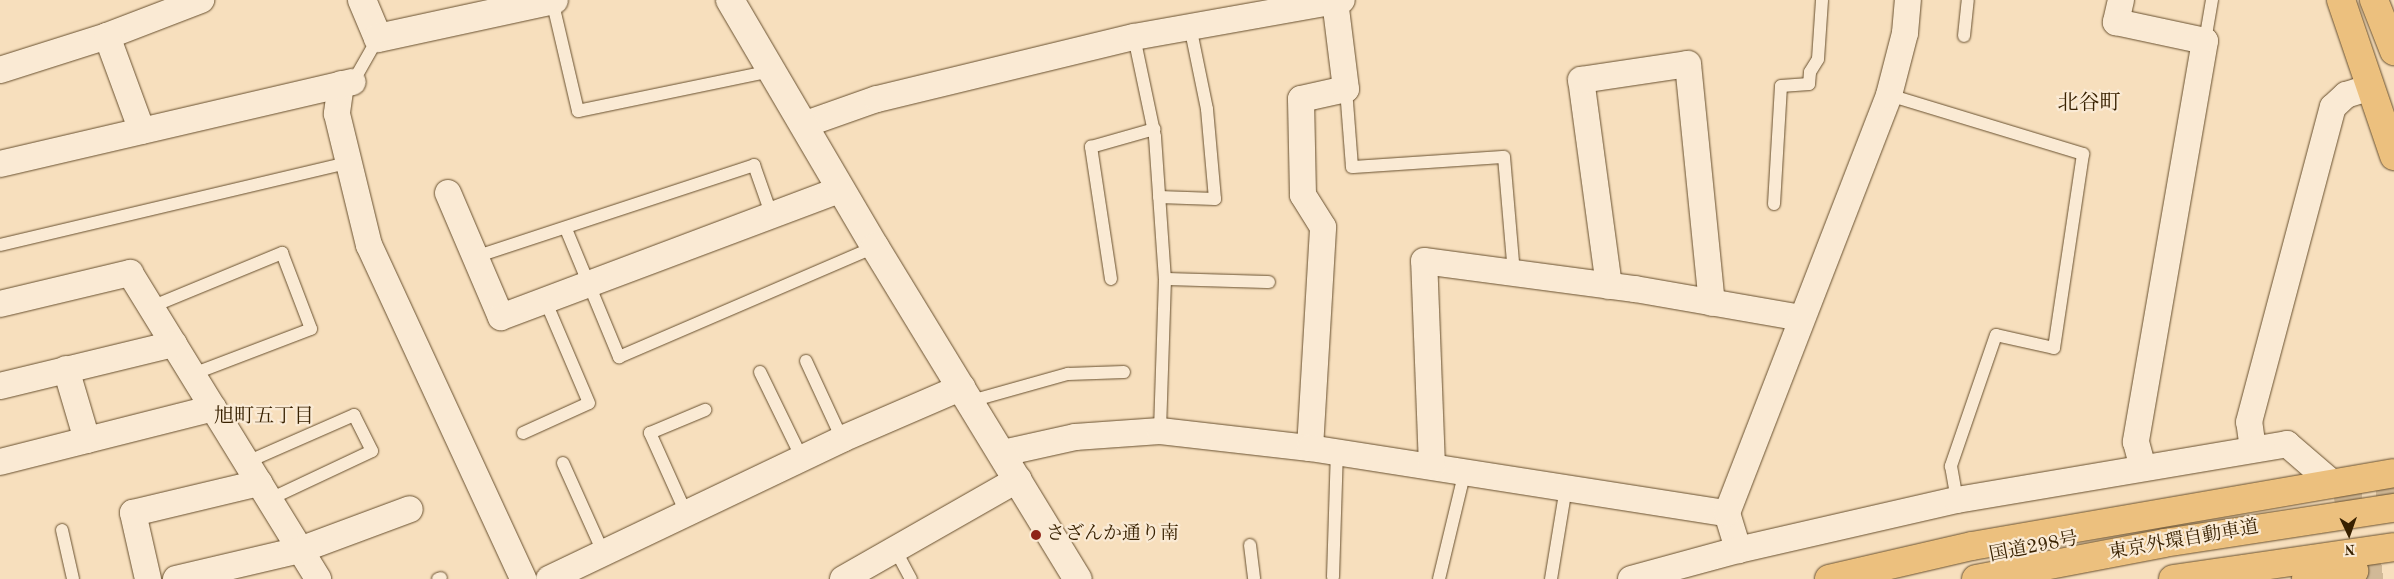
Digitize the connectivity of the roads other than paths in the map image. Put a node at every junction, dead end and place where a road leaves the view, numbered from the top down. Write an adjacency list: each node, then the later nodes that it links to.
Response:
1 (201, 0): 14 (street)
2 (362, 0): 17 (street)
3 (553, 0): 17 (street); 21 (lane)
4 (730, 0): 21 (street)
5 (1339, 0): 13 (street); 24 (street)
6 (1822, 0): 35 (lane)
7 (1908, 0): 25 (street)
8 (1968, 0): 15 (lane)
9 (2121, 0): 18 (street)
10 (2212, 0): 18 (lane)
11 (2341, 0): 23 (highway)
12 (2374, 0): 19 (highway)
13 (1190, 26): 16 (street); 34 (lane)
14 (107, 36): 20 (street); 28 (street)
15 (1964, 36)
16 (1134, 37): 26 (street); 27 (lane)
17 (378, 38): 22 (lane)
18 (2205, 41): 74 (street)
19 (2394, 51)
20 (0, 70)
21 (772, 71): 26 (street)
22 (347, 83): 28 (street); 30 (street)
23 (2370, 87): 29 (highway); 67 (street)
24 (1346, 89): 41 (lane); 66 (street)
25 (1889, 95): 51 (street); 81 (lane)
26 (803, 125): 32 (street)
27 (1154, 128): 34 (lane); 42 (lane)
28 (142, 131): 31 (street)
29 (2394, 156)
30 (347, 163): 38 (lane); 99 (street)
31 (0, 164)
32 (841, 190): 36 (street); 39 (street)
33 (448, 193): 40 (street)
34 (1159, 197): 43 (lane)
35 (1774, 204)
36 (772, 216): 37 (lane); 45 (street)
37 (566, 229): 40 (lane); 45 (lane)
38 (0, 245)
39 (875, 247): 45 (lane); 59 (street)
40 (476, 257): 47 (street)
41 (1514, 273): 46 (street); 73 (street)
42 (1111, 279)
43 (1165, 280): 44 (lane); 62 (lane)
44 (1269, 282)
45 (587, 285): 47 (street)
46 (1609, 286): 48 (street); 48 (street)
47 (545, 300): 63 (lane)
48 (1712, 303): 51 (street)
49 (0, 304): 50 (street)
50 (151, 307): 52 (street); 57 (lane)
51 (1802, 318): 84 (street)
52 (174, 344): 54 (street); 57 (street)
53 (806, 361): 64 (lane)
54 (66, 370): 58 (street); 65 (street)
55 (760, 372): 70 (lane)
56 (1124, 372): 59 (lane)
57 (192, 374): 60 (street)
58 (0, 386)
59 (966, 394): 64 (street); 69 (street)
60 (213, 408): 65 (street); 78 (street)
61 (705, 410): 85 (lane)
62 (1160, 431): 66 (street); 69 (street)
63 (523, 433)
64 (842, 439): 70 (street)
65 (87, 440): 71 (street)
66 (1310, 448): 68 (street)
67 (2253, 449): 74 (street); 80 (street)
68 (1337, 452): 73 (street); 94 (lane)
69 (1003, 453): 77 (street)
70 (802, 458): 85 (street)
71 (0, 462)
72 (563, 463): 92 (lane)
73 (1432, 466): 75 (street)
74 (2143, 468): 81 (street)
75 (1465, 471): 79 (street); 105 (lane)
76 (2394, 473): 80 (highway)
77 (1018, 479): 91 (street); 103 (street)
78 (259, 481): 78 (lane); 89 (street); 96 (street)
79 (1566, 487): 84 (street); 106 (lane)
80 (2333, 490): 108 (highway); 109 (highway, 国道298号)
81 (1956, 500): 90 (street)
82 (410, 508): 89 (street)
83 (2394, 508): 110 (highway, 東京外環自動車道)
84 (1727, 512): 90 (street)
85 (686, 513): 92 (street)
86 (62, 530): 95 (lane)
87 (1250, 545): 104 (lane)
88 (2394, 547): 111 (highway, 東京外環自動車道)
89 (300, 550): 97 (street); 98 (street)
90 (1738, 550): 107 (street)
91 (896, 551): 101 (street); 102 (lane)
92 (603, 552): 100 (street)
93 (2354, 572): 112 (highway)
94 (1332, 577)
95 (72, 579)
96 (148, 579)
97 (176, 579)
98 (318, 579)
99 (523, 579)
100 (549, 579)
101 (843, 579)
102 (911, 579)
103 (1078, 579)
104 (1254, 579)
105 (1439, 579)
106 (1551, 579)
107 (1631, 579)
108 (1828, 579)
109 (1883, 579)
110 (1976, 579)
111 (2174, 579)
112 (2306, 579)

